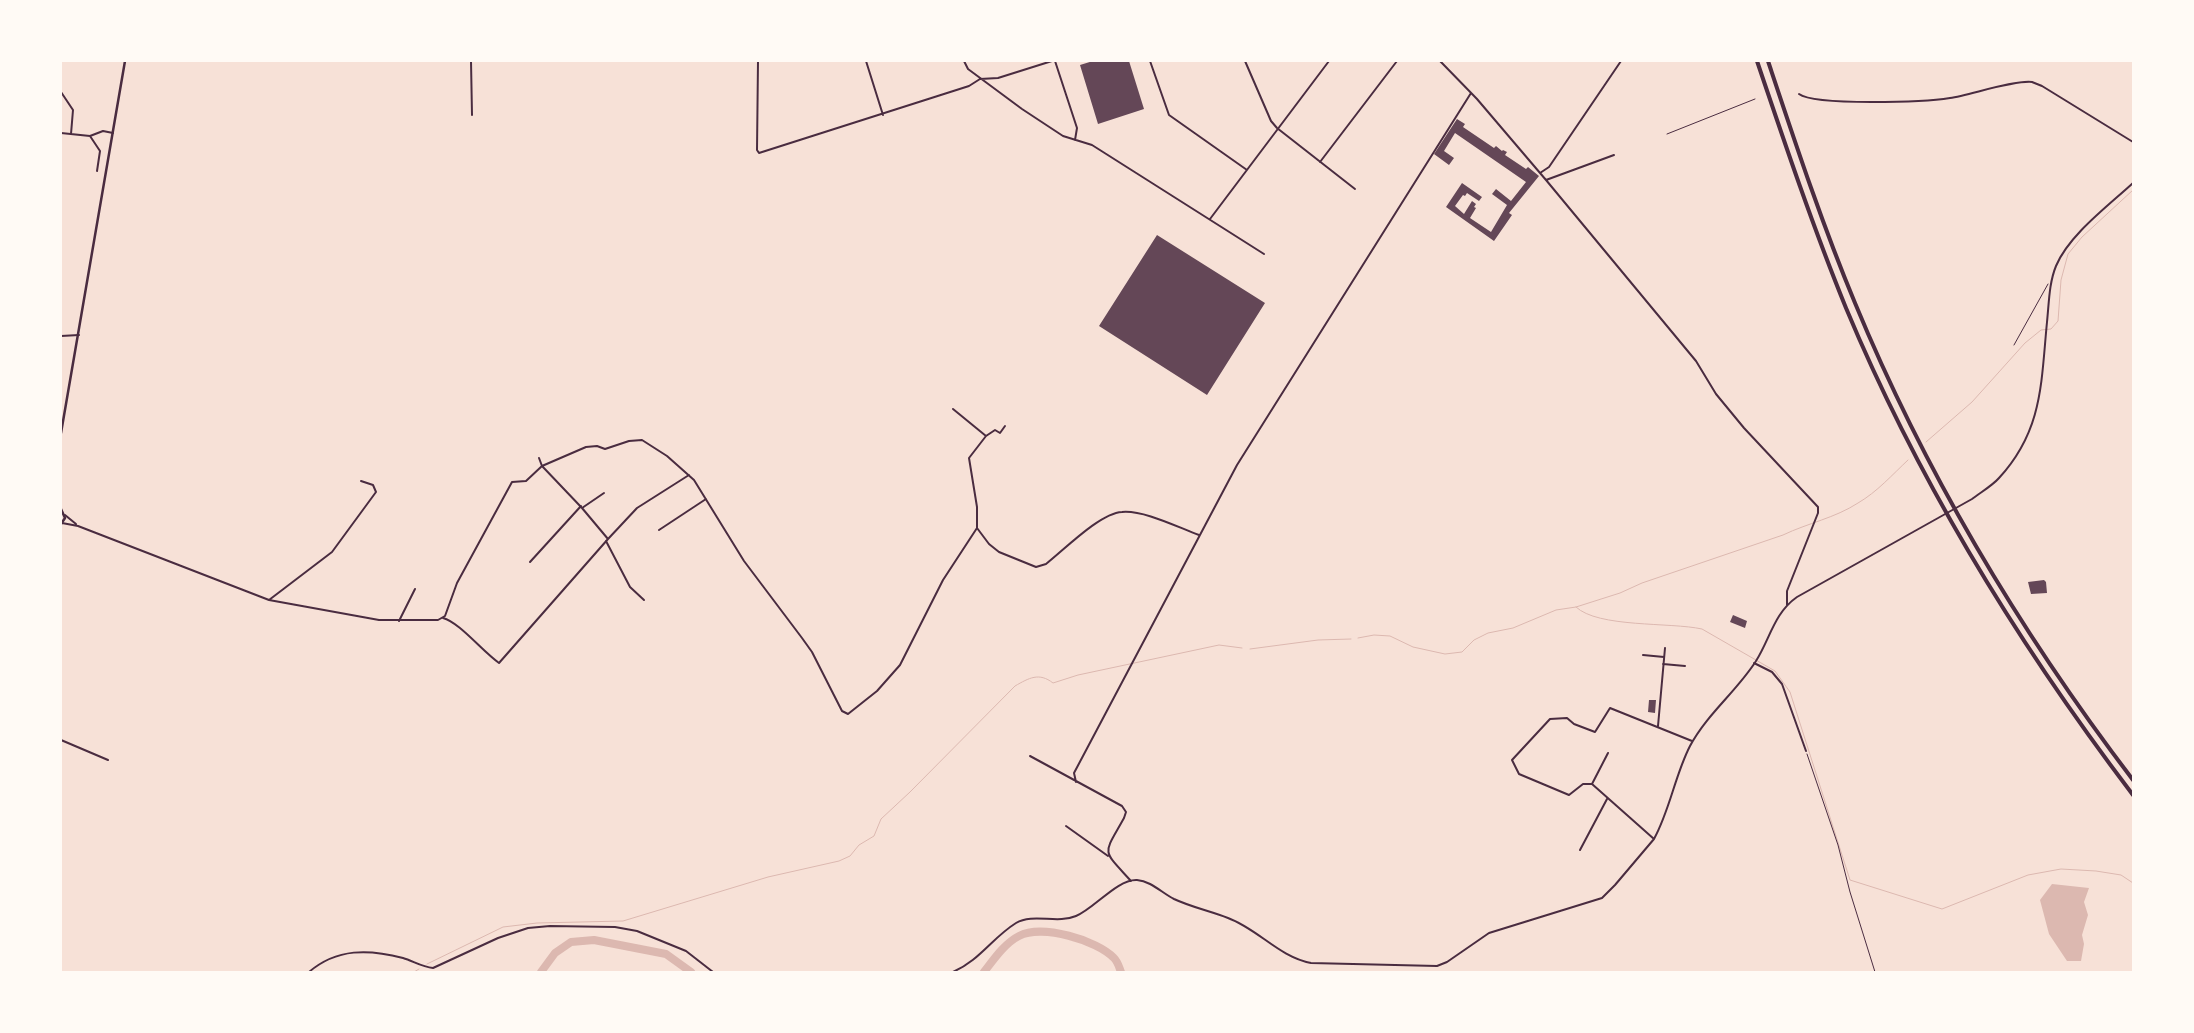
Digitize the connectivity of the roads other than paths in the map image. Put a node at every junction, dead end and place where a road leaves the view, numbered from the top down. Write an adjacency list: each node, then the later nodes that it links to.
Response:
1 (125, 61): 24 (street)
2 (471, 61): 20 (street)
3 (758, 61): 21 (street)
4 (866, 61): 21 (street)
5 (964, 61): 16 (street)
6 (1052, 61): 16 (street)
7 (1055, 61): 27 (street)
8 (1150, 61): 31 (street)
9 (1245, 61): 22 (street)
10 (1329, 61): 22 (street)
11 (1397, 61): 30 (street)
12 (1440, 61): 18 (street)
13 (1621, 61): 33 (street)
14 (1758, 61): 83 (highway)
15 (1768, 61): 80 (highway)
16 (980, 79): 21 (street); 27 (street)
17 (61, 92): 25 (street)
18 (1471, 93): 33 (street); 58 (street)
19 (1799, 94): 28 (street)
20 (472, 115)
21 (883, 115)
22 (1277, 128): 30 (street); 31 (street)
23 (61, 133): 25 (street)
24 (113, 133): 26 (street); 39 (street)
25 (71, 134): 26 (street)
26 (90, 136): 32 (street)
27 (1075, 140): 37 (street)
28 (2133, 142)
29 (1614, 155): 34 (street)
30 (1320, 162): 36 (street)
31 (1247, 170): 37 (street)
32 (97, 171)
33 (1540, 173): 34 (street)
34 (1546, 180): 64 (street)
35 (2133, 183): 64 (street)
36 (1355, 189)
37 (1210, 219): 38 (street)
38 (1264, 254)
39 (79, 335): 40 (street); 43 (street)
40 (61, 336)
41 (953, 409): 44 (street)
42 (1005, 426): 44 (street)
43 (61, 433)
44 (986, 436): 56 (street)
45 (540, 458): 46 (street)
46 (542, 466): 47 (street); 51 (street); 65 (street)
47 (690, 475): 50 (street); 59 (street)
48 (361, 481): 62 (street)
49 (604, 493): 51 (street)
50 (706, 499): 56 (street); 57 (street)
51 (582, 507): 59 (street); 60 (street)
52 (61, 509): 53 (street)
53 (65, 515): 54 (street); 55 (street)
54 (62, 523): 55 (street)
55 (78, 526): 62 (street)
56 (977, 528): 58 (street)
57 (659, 530)
58 (1198, 535): 81 (street)
59 (607, 540): 63 (street); 65 (street)
60 (530, 562)
61 (415, 589): 66 (street)
62 (269, 600): 66 (street)
63 (644, 600)
64 (1787, 605): 70 (street)
65 (443, 618): 66 (street)
66 (399, 621)
67 (1665, 648): 69 (street)
68 (1643, 655): 69 (street)
69 (1664, 657): 71 (street)
70 (1755, 662): 75 (street); 76 (street)
71 (1663, 664): 72 (street); 73 (street)
72 (1685, 666)
73 (1658, 726): 75 (street); 82 (street)
74 (61, 740): 79 (street)
75 (1693, 741): 86 (street)
76 (1806, 751)
77 (1608, 754): 82 (street)
78 (1030, 756): 81 (street)
79 (108, 760)
80 (2133, 780)
81 (1076, 782): 88 (street)
82 (1592, 784): 84 (street)
83 (2133, 795)
84 (1607, 799): 86 (street); 87 (street)
85 (1066, 826): 88 (street)
86 (1654, 839): 89 (street)
87 (1580, 850)
88 (1108, 856): 89 (street)
89 (1130, 881): 92 (street)
90 (309, 972): 91 (street)
91 (713, 972)
92 (953, 972)

